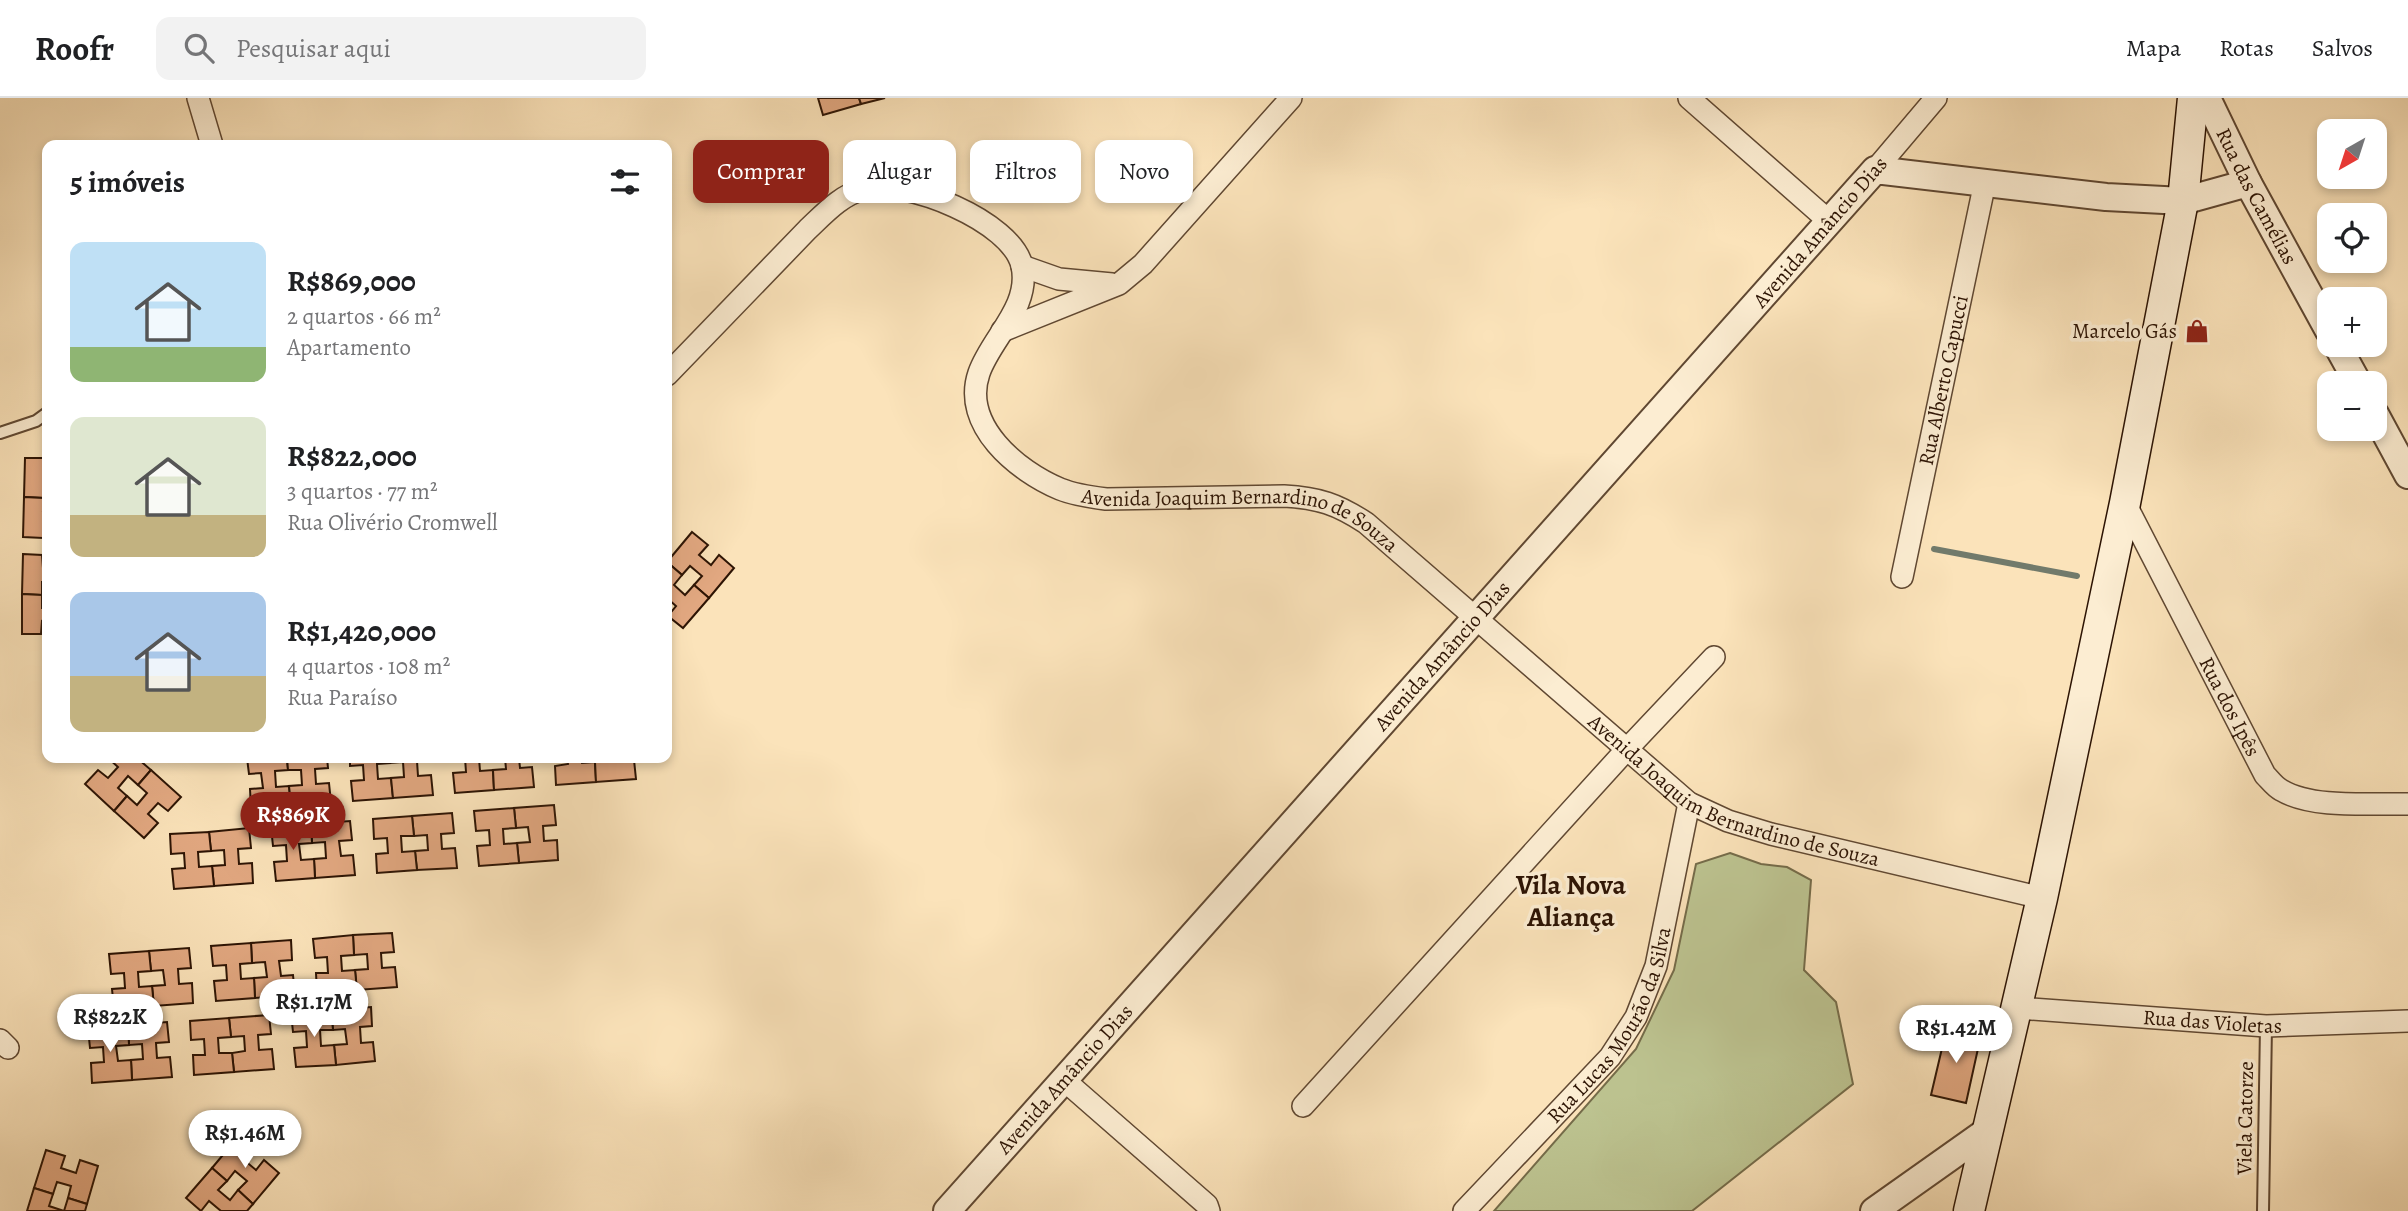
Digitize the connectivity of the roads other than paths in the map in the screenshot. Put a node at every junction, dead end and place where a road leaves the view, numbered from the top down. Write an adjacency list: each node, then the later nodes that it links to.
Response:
1 (198, 98): 7 (street)
2 (1291, 98): 14 (street)
3 (1689, 98): 12 (street)
4 (1936, 98): 8 (street, Avenida Amâncio Dias)
5 (2193, 98): 11 (main road)
6 (2207, 98): 10 (street, Rua das Camélias)
7 (211, 140)
8 (1875, 170): 9 (street); 12 (street, Avenida Amâncio Dias)
9 (1986, 182): 11 (street); 23 (street, Rua Alberto Capucci)
10 (2248, 183): 11 (street); 15 (street, Rua das Camélias)
11 (2183, 201): 22 (main road)
12 (1830, 222): 24 (street, Avenida Amâncio Dias)
13 (1022, 266): 14 (street); 16 (street, Avenida Joaquim Bernardino de Souza); 17 (street)
14 (1119, 284): 16 (street)
15 (2317, 309)
16 (1002, 331): 24 (street, Avenida Joaquim Bernardino de Souza)
17 (672, 369)
18 (42, 417): 19 (lane)
19 (0, 433)
20 (2387, 436): 21 (street)
21 (2408, 475)
22 (2125, 503): 28 (street, Rua dos Ipês); 29 (main road)
23 (1902, 577)
24 (1476, 617): 26 (street, Avenida Joaquim Bernardino de Souza); 33 (street, Avenida Amâncio Dias)
25 (1714, 657): 26 (street)
26 (1627, 749): 27 (street, Avenida Joaquim Bernardino de Souza); 34 (street)
27 (1689, 803): 29 (street, Avenida Joaquim Bernardino de Souza); 38 (street, Rua Lucas Mourão da Silva)
28 (2408, 804)
29 (2042, 898): 30 (main road)
30 (2017, 1008): 32 (street, Rua das Violetas); 35 (main road)
31 (2408, 1021): 32 (street, Rua das Violetas)
32 (2266, 1026): 41 (lane, Viela Catorze)
33 (1064, 1080): 36 (street, Avenida Amâncio Dias); 37 (street)
34 (1303, 1106)
35 (1987, 1131): 39 (street); 40 (main road)
36 (947, 1211)
37 (1209, 1211)
38 (1464, 1211)
39 (1874, 1211)
40 (1969, 1211)
41 (2263, 1211)

